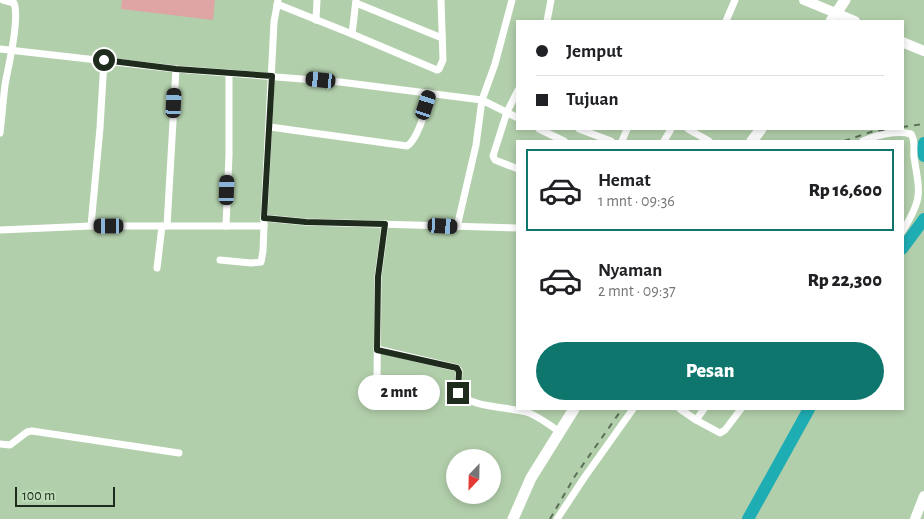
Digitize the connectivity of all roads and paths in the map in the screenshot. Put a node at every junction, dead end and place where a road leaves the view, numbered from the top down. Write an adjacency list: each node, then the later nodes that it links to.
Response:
1 (3, 0): 20 (street)
2 (317, 0): 12 (street)
3 (512, 0): 28 (street)
4 (551, 0): 13 (street)
5 (736, 0): 14 (street)
6 (804, 0): 11 (street)
7 (845, 0): 11 (main road)
8 (439, 1): 17 (street)
9 (277, 2): 12 (street); 25 (street)
10 (356, 2): 16 (street); 17 (street)
11 (834, 17): 15 (street)
12 (316, 20): 16 (street)
13 (547, 20)
14 (726, 20)
15 (850, 20)
16 (352, 34): 17 (street)
17 (442, 38)
18 (904, 43): 21 (street)
19 (0, 49): 20 (street)
20 (12, 50): 22 (street); 35 (street)
21 (924, 51)
22 (104, 60): 23 (street); 43 (street)
23 (176, 69): 24 (street); 44 (street)
24 (229, 73): 25 (street); 45 (street)
25 (272, 76): 26 (street); 31 (street)
26 (430, 93): 28 (street); 31 (street)
27 (516, 94): 29 (street)
28 (482, 100): 29 (street); 47 (street)
29 (506, 112): 30 (street); 40 (street)
30 (516, 117)
31 (270, 127): 41 (street)
32 (541, 130): 36 (street)
33 (582, 130): 37 (street)
34 (690, 130): 38 (street)
35 (0, 133)
36 (562, 140)
37 (608, 140)
38 (707, 140)
39 (865, 140): 49 (street)
40 (516, 168)
41 (264, 218): 42 (street); 46 (street)
42 (385, 224): 47 (street); 53 (street)
43 (91, 226): 44 (street); 50 (street)
44 (164, 226): 45 (street); 52 (street)
45 (226, 226): 46 (street)
46 (264, 226): 51 (street)
47 (457, 227): 48 (street)
48 (516, 228)
49 (904, 229)
50 (0, 230)
51 (220, 260)
52 (157, 268)
53 (377, 350): 54 (street); 61 (street)
54 (377, 380)
55 (573, 410): 61 (main road)
56 (632, 410): 66 (street)
57 (681, 410): 60 (street)
58 (703, 410): 60 (street)
59 (740, 410): 60 (street)
60 (696, 420)
61 (560, 432): 65 (main road)
62 (0, 444): 63 (street)
63 (179, 453)
64 (924, 496): 67 (street)
65 (514, 519)
66 (557, 519)
67 (915, 519)

